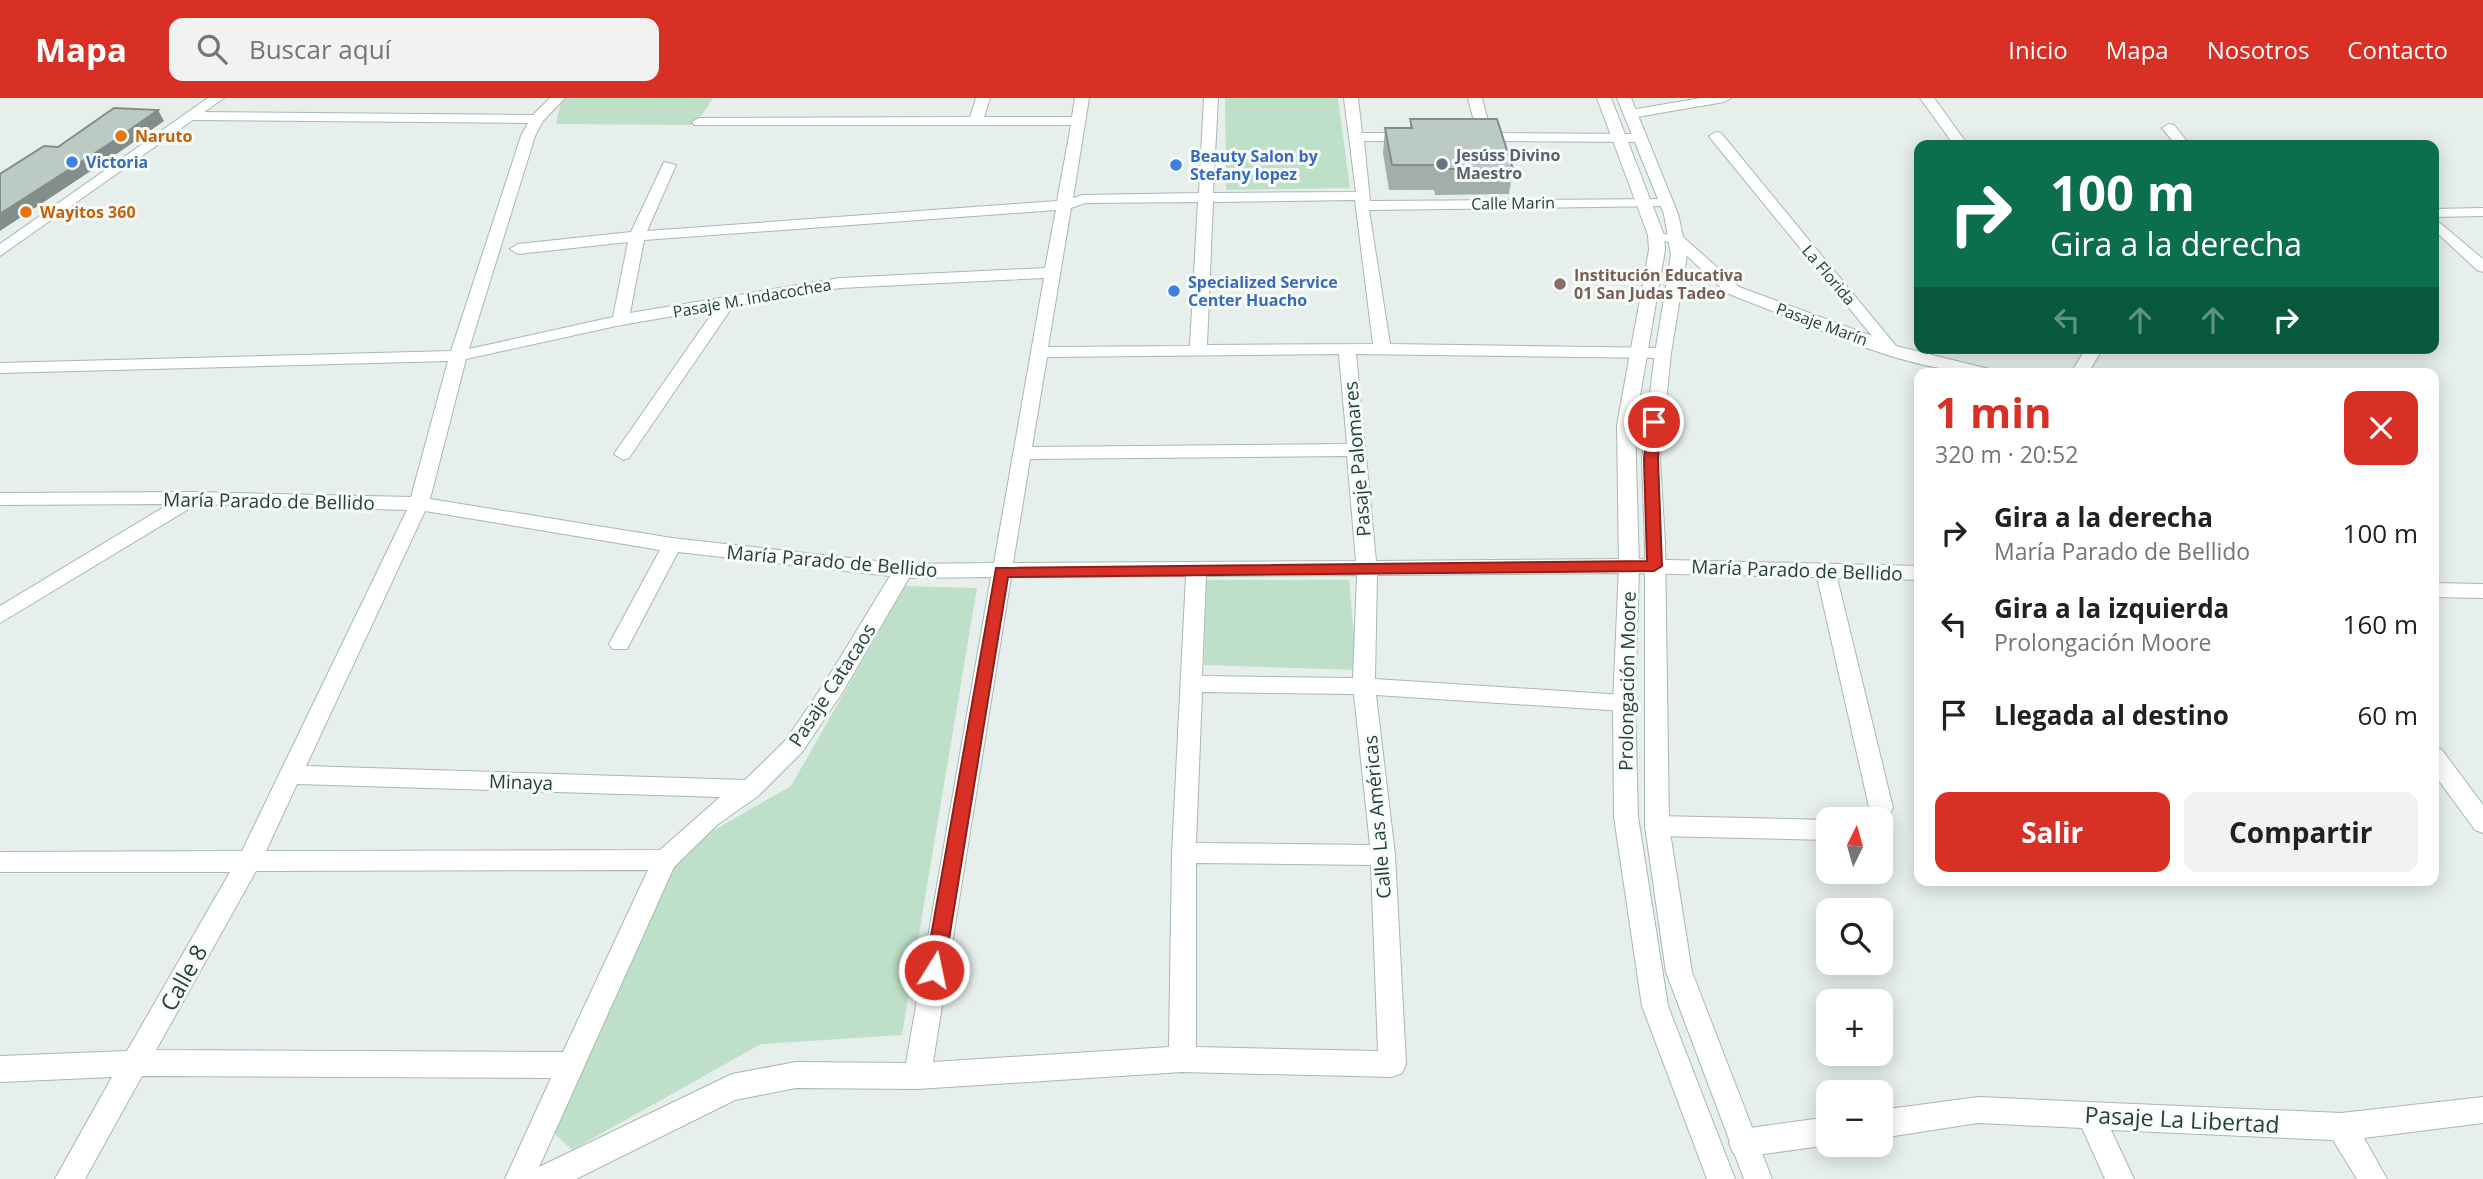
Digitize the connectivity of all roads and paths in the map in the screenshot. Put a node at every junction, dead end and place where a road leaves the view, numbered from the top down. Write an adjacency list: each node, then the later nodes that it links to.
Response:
1 (217, 98): 12 (street)
2 (558, 98): 13 (street)
3 (983, 98): 16 (street)
4 (1082, 98): 14 (street)
5 (1211, 98): 27 (street)
6 (1351, 98): 19 (street)
7 (1475, 98): 22 (street)
8 (1604, 98): 23 (street, Prolongación Moore)
9 (1724, 98): 11 (street)
10 (1927, 98): 24 (street)
11 (1627, 106): 23 (street, Prolongación Moore)
12 (190, 116): 13 (street); 38 (street)
13 (537, 119): 50 (street, Calle 8)
14 (1077, 121): 16 (street); 30 (street)
15 (699, 122): 16 (street)
16 (975, 123)
17 (2169, 128): 25 (street)
18 (1716, 136): 44 (street, La Florida)
19 (1356, 137): 20 (street); 28 (street)
20 (1434, 137)
21 (1460, 137): 22 (street)
22 (1485, 137): 23 (street)
23 (1630, 139): 29 (street, Prolongación Moore)
24 (1957, 140)
25 (2179, 140)
26 (669, 165): 35 (street)
27 (1208, 198): 28 (street, Calle Marin); 30 (street, Calle Marin); 45 (street)
28 (1362, 201): 29 (street, Calle Marin); 43 (street)
29 (1654, 202): 34 (street, Prolongación Moore); 36 (street, Prolongación Moore)
30 (1066, 205): 35 (street, Calle Marin); 40 (street)
31 (2483, 212): 32 (street)
32 (2439, 213)
33 (2439, 227): 39 (street)
34 (1656, 235): 36 (street); 47 (street, Prolongación Moore)
35 (637, 236): 37 (street, Calle Marin); 42 (street)
36 (1678, 240): 44 (street, Pasaje Marín); 49 (street, Prolongación Moore)
37 (518, 248)
38 (0, 251)
39 (2483, 267)
40 (1050, 273): 41 (street, Pasaje M. Indacochea); 48 (street)
41 (728, 302): 42 (street, Pasaje M. Indacochea); 55 (street)
42 (621, 320): 50 (street, Pasaje M. Indacochea)
43 (1382, 349): 46 (street); 47 (street)
44 (1890, 349): 52 (street, Pasaje Marín)
45 (1198, 350): 46 (street); 48 (street)
46 (1347, 350): 53 (street, Pasaje Palomares)
47 (1638, 350): 49 (street); 60 (street, Prolongación Moore)
48 (1039, 352): 54 (street)
49 (1663, 353): 61 (street, Prolongación Moore)
50 (458, 356): 51 (street, Pasaje M. Indacochea); 58 (street, Calle 8)
51 (0, 368)
52 (1964, 368)
53 (1357, 450): 54 (street); 62 (street, Pasaje Palomares)
54 (1021, 453): 66 (street)
55 (623, 454)
56 (194, 498): 57 (street, María Parado de Bellido); 58 (street, María Parado de Bellido); 70 (street)
57 (0, 499)
58 (419, 504): 59 (street, María Parado de Bellido); 76 (street, Calle 8)
59 (672, 545): 64 (street, María Parado de Bellido); 71 (street)
60 (1629, 566): 61 (street, María Parado de Bellido); 62 (street, María Parado de Bellido); 74 (street, Prolongación Moore)
61 (1654, 566): 63 (street, María Parado de Bellido); 80 (street, Prolongación Moore)
62 (1367, 569): 65 (street, María Parado de Bellido); 73 (street, Calle Las Américas)
63 (1825, 570): 67 (street, María Parado de Bellido); 78 (street)
64 (903, 571): 66 (street, María Parado de Bellido); 77 (street, Pasaje Catacaos)
65 (1196, 571): 66 (street, María Parado de Bellido); 72 (street)
66 (1001, 572): 91 (street)
67 (1914, 573)
68 (2439, 590): 69 (street)
69 (2483, 591)
70 (0, 616)
71 (620, 644)
72 (1190, 684): 73 (street); 82 (street)
73 (1364, 686): 74 (street); 83 (street, Calle Las Américas)
74 (1624, 703): 101 (street, Prolongación Moore)
75 (2439, 763): 79 (street)
76 (293, 775): 77 (street, Minaya); 84 (street, Calle 8)
77 (750, 789): 85 (street, Pasaje Catacaos)
78 (1881, 807)
79 (2483, 823)
80 (1657, 826): 81 (street); 97 (street, Prolongación Moore)
81 (1816, 830)
82 (1184, 853): 83 (street); 87 (street)
83 (1383, 855): 87 (street, Calle Las Américas)
84 (250, 859): 85 (street); 86 (street); 88 (street, Calle 8)
85 (665, 860): 89 (street)
86 (0, 862)
87 (1182, 1059): 91 (street)
88 (136, 1063): 89 (street); 90 (street); 98 (street, Calle 8)
89 (571, 1065): 99 (street)
90 (0, 1069)
91 (916, 1076): 100 (street)
92 (2483, 1110): 95 (street, Pasaje La Libertad)
93 (2090, 1115): 94 (street, Pasaje La Libertad); 95 (street, Pasaje La Libertad); 103 (street)
94 (1893, 1122)
95 (2341, 1127): 104 (street)
96 (1816, 1133): 97 (street)
97 (1744, 1143): 102 (street, Prolongación Moore)
98 (69, 1179)
99 (519, 1179)
100 (545, 1179)
101 (1721, 1179)
102 (1758, 1179)
103 (2120, 1179)
104 (2373, 1179)

